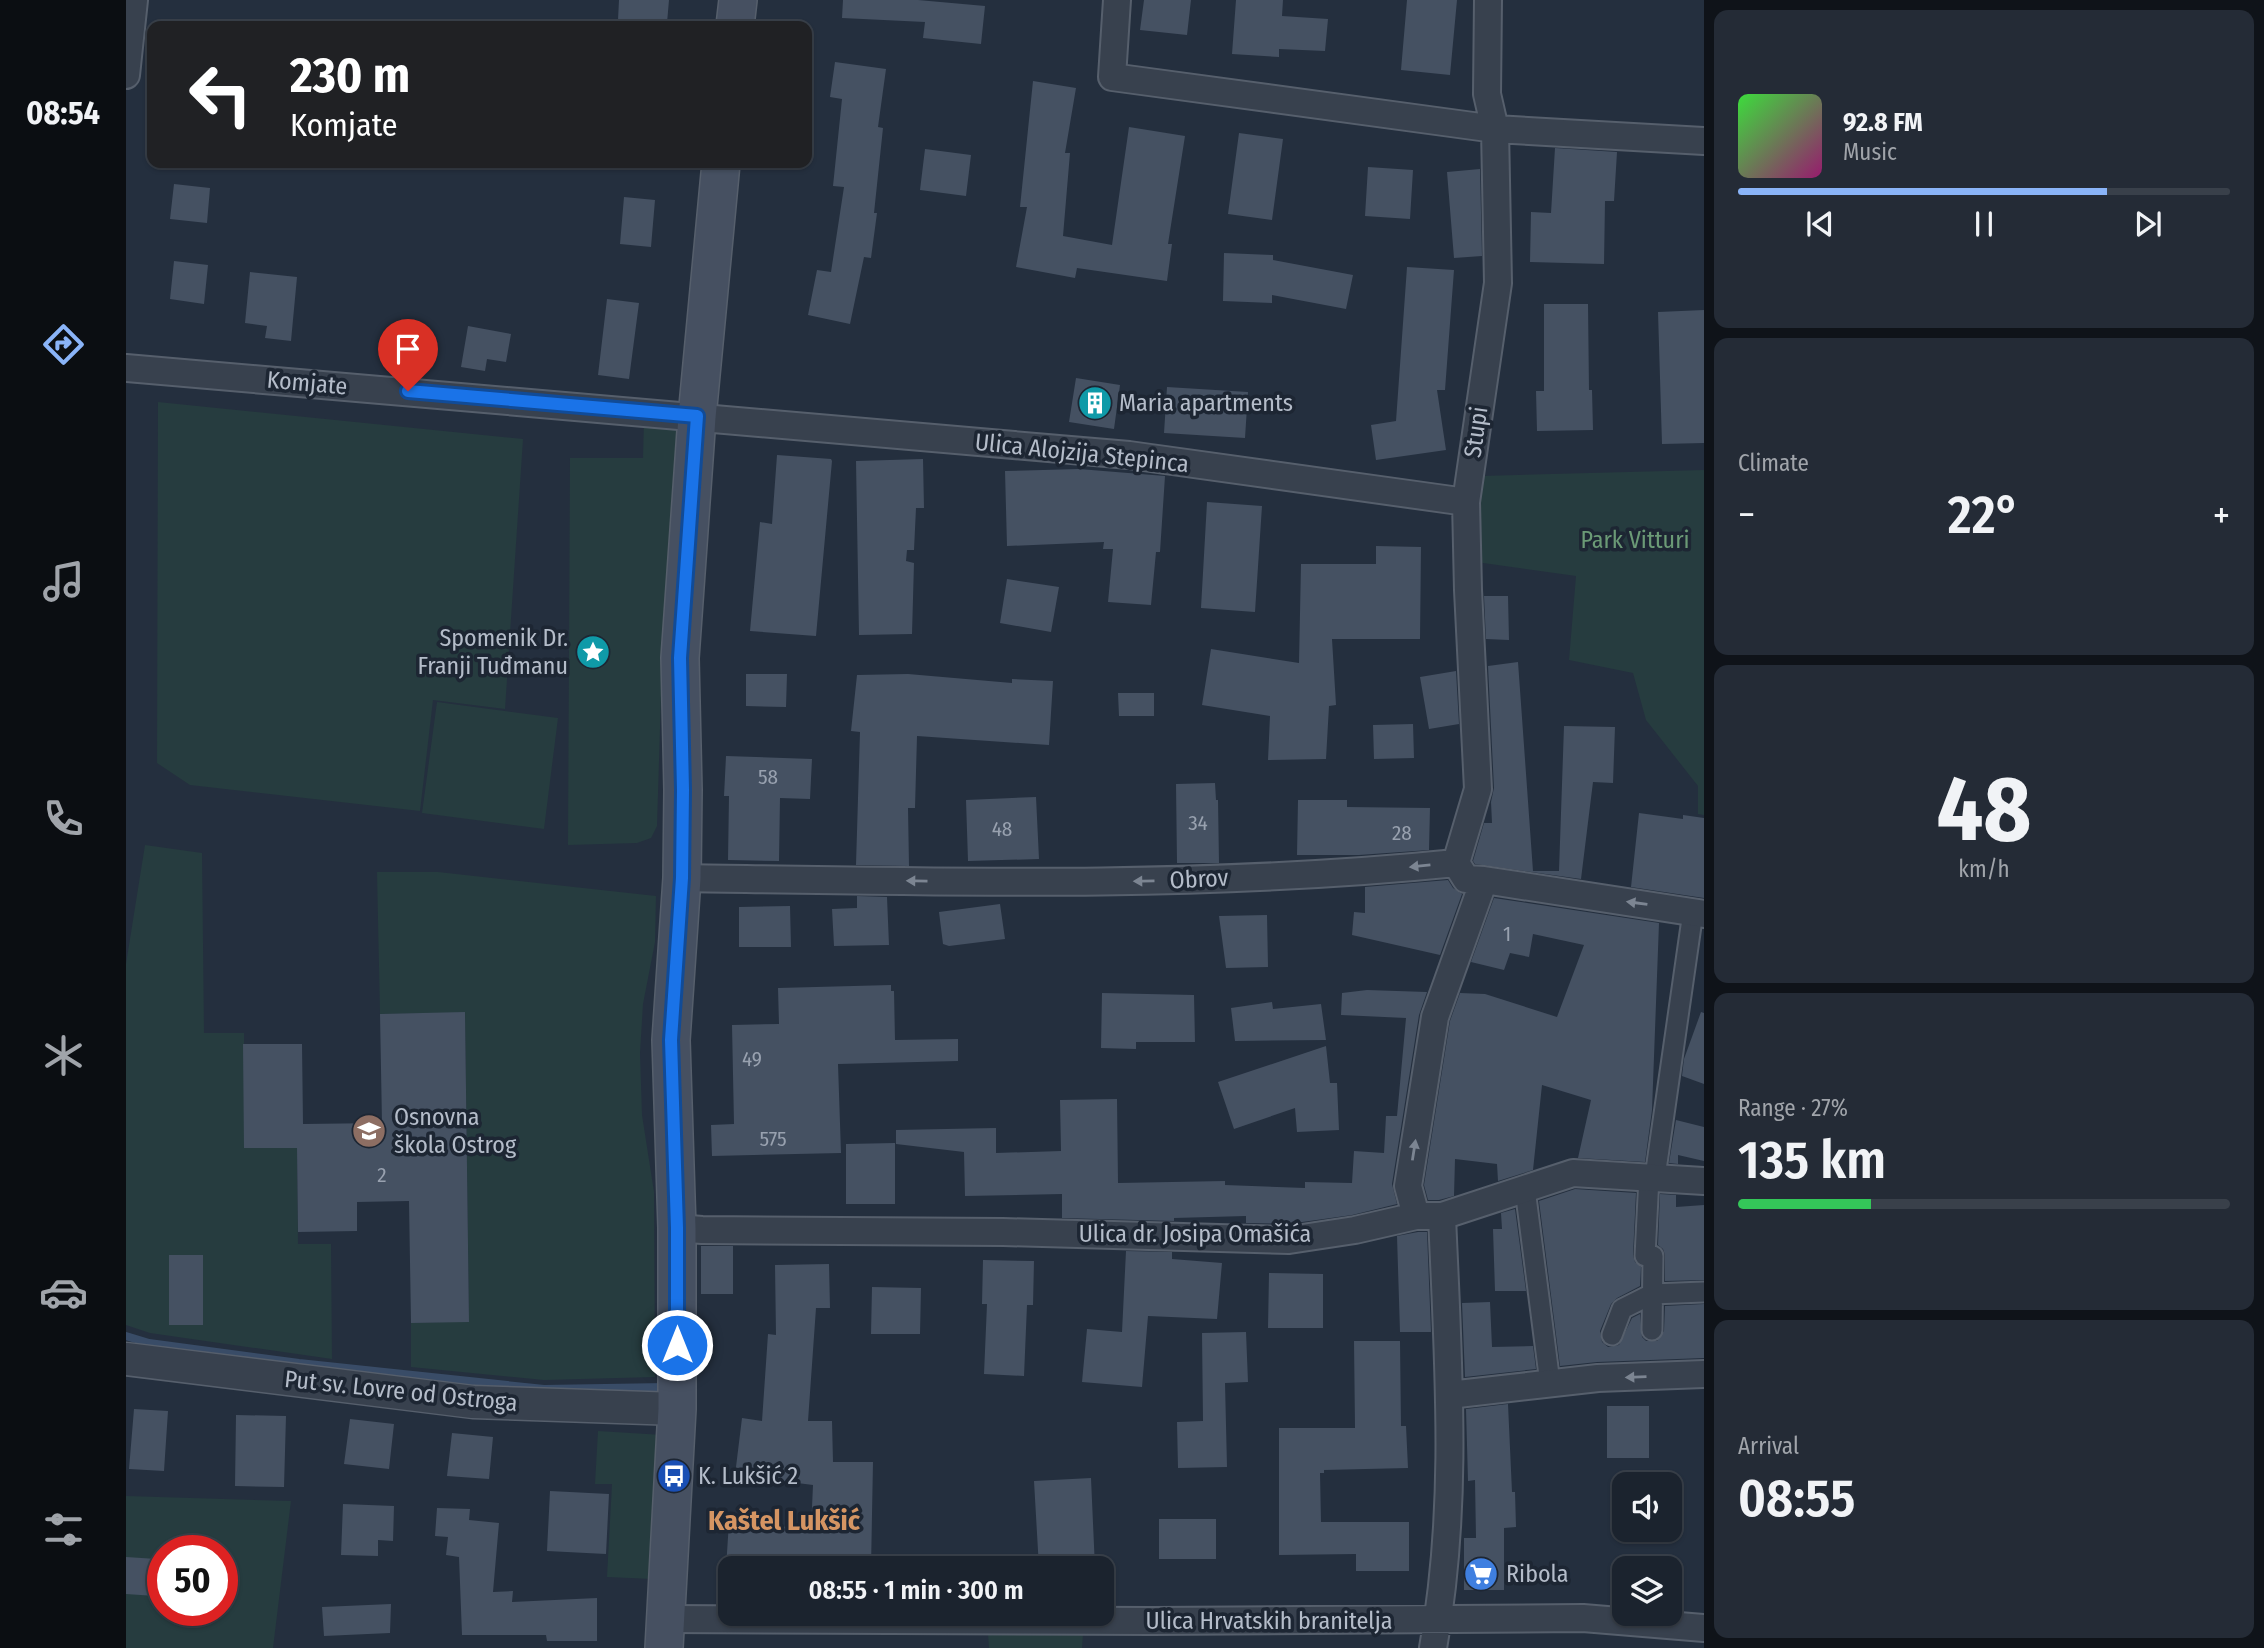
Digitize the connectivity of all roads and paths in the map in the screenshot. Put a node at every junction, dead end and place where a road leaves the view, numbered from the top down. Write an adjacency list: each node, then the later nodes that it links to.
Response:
1 (134, 0): 6 (street)
2 (738, 0): 5 (main road)
3 (1116, 0): 7 (street)
4 (1488, 0): 7 (street, Stupi)
5 (736, 21)
6 (126, 75)
7 (1495, 130): 8 (street); 12 (street, Stupi)
8 (1704, 141)
9 (720, 168): 11 (main road)
10 (126, 368): 11 (street, Komjate)
11 (684, 419): 12 (street, Ulica Alojzija Stepinca); 14 (main road)
12 (1466, 502): 13 (street, Stupi)
13 (1456, 863): 14 (street, Obrov, one-way to 14); 15 (street)
14 (682, 878): 21 (main road)
15 (1484, 880): 16 (street, one-way to 15); 20 (street, one-way to 15)
16 (1699, 913): 17 (street)
17 (1652, 1177): 18 (street, Ulica dr. Josipa Omašića); 19 (street, Ulica dr. Josipa Omašića); 23 (street)
18 (1704, 1181)
19 (1525, 1189): 20 (street, Ulica dr. Josipa Omašića); 28 (street)
20 (1429, 1216): 21 (street, Ulica dr. Josipa Omašića); 29 (street)
21 (677, 1228): 30 (main road)
22 (1704, 1292): 23 (street)
23 (1652, 1294): 24 (street); 25 (street)
24 (1652, 1330)
25 (1612, 1335)
26 (126, 1359): 30 (street, Put sv. Lovre od Ostroga)
27 (1704, 1374): 28 (street, one-way to 28)
28 (1550, 1383): 29 (street)
29 (1449, 1395): 31 (street)
30 (677, 1409): 33 (main road)
31 (1438, 1620): 32 (street, Ulica Hrvatskih branitelja); 33 (street, Ulica Hrvatskih branitelja); 34 (street)
32 (1704, 1628)
33 (665, 1633)
34 (1433, 1648)

